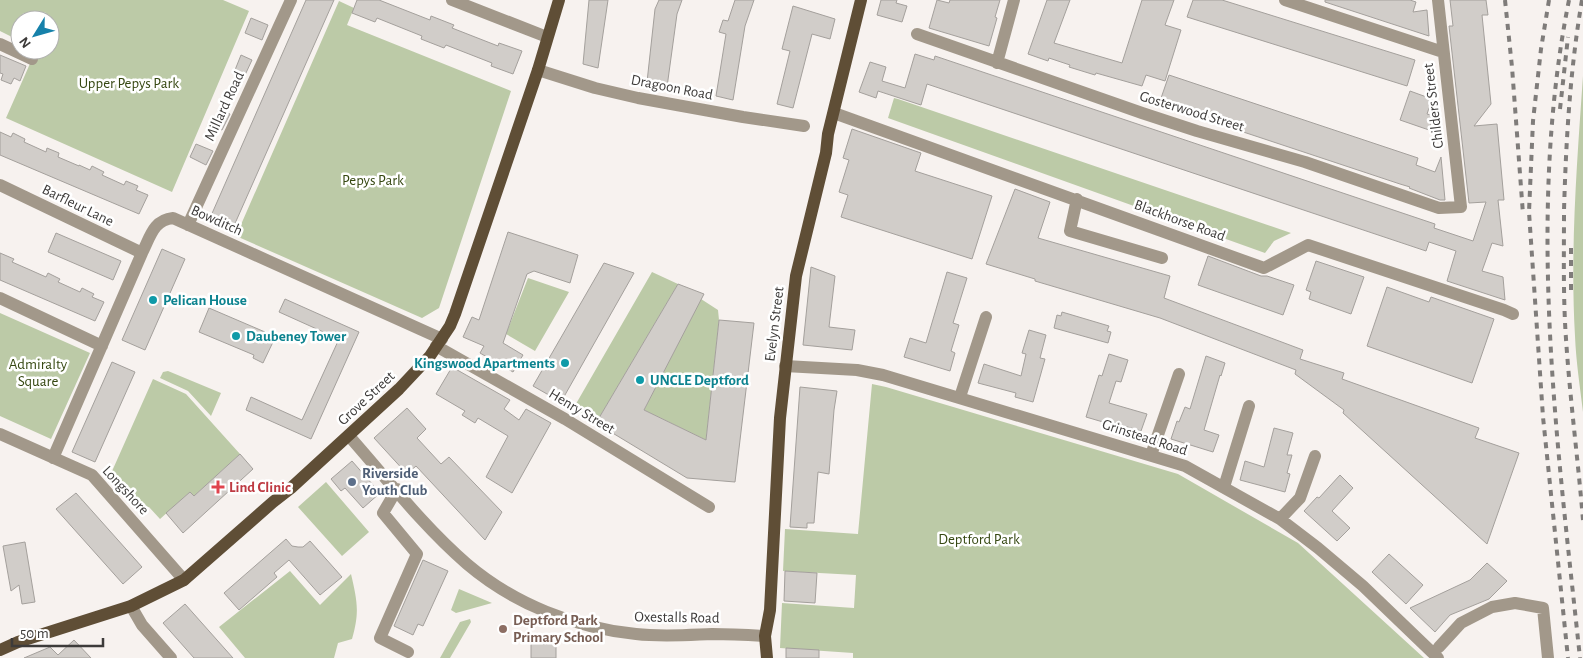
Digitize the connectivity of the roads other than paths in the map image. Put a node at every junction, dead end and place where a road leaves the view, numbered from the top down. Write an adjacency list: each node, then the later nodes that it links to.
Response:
1 (291, 0): 18 (street, Millard Road)
2 (452, 0): 9 (street)
3 (559, 0): 9 (main road, Grove Street)
4 (861, 0): 13 (main road, Evelyn Street)
5 (1014, 0): 11 (street)
6 (1285, 0): 10 (street)
7 (1438, 0): 10 (street, Childers Street)
8 (917, 34): 11 (street, Gosterwood Street)
9 (547, 37): 12 (main road, Grove Street)
10 (1443, 52): 17 (street, Childers Street)
11 (997, 63): 17 (street, Gosterwood Street)
12 (538, 70): 14 (street, Dragoon Road); 24 (main road, Grove Street)
13 (834, 113): 16 (street, Blackhorse Road); 26 (main road, Evelyn Street)
14 (804, 126)
15 (0, 185): 19 (street, Barfleur Lane)
16 (1077, 199): 20 (street); 22 (street, Blackhorse Road)
17 (1461, 207)
18 (188, 225): 19 (street, Bowditch); 24 (street, Bowditch)
19 (142, 253): 25 (street, Bowditch)
20 (1162, 258)
21 (0, 298): 25 (street)
22 (1513, 314)
23 (986, 317): 28 (street)
24 (439, 343): 31 (main road, Grove Street); 37 (street, Henry Street)
25 (102, 346): 34 (street, Bowditch)
26 (785, 366): 28 (street, Grinstead Road); 41 (main road, Evelyn Street)
27 (1179, 374): 32 (street)
28 (960, 397): 32 (street, Grinstead Road)
29 (1249, 406): 35 (street)
30 (0, 434): 34 (street, Longshore)
31 (349, 436): 36 (street, Oxestalls Road); 39 (main road, Grove Street)
32 (1151, 455): 35 (street, Grinstead Road)
33 (1315, 456): 38 (street)
34 (53, 458): 39 (street, Longshore)
35 (1224, 487): 38 (street, Grinstead Road)
36 (396, 489): 41 (street, Oxestalls Road); 43 (street)
37 (709, 506)
38 (1280, 519): 44 (street, Grinstead Road)
39 (184, 580): 40 (main road, Grove Street)
40 (131, 606): 42 (main road, Grove Street); 45 (street)
41 (765, 636): 46 (main road, Evelyn Street)
42 (0, 650)
43 (408, 652)
44 (1438, 652): 47 (street)
45 (171, 658)
46 (767, 658)
47 (1548, 658)

